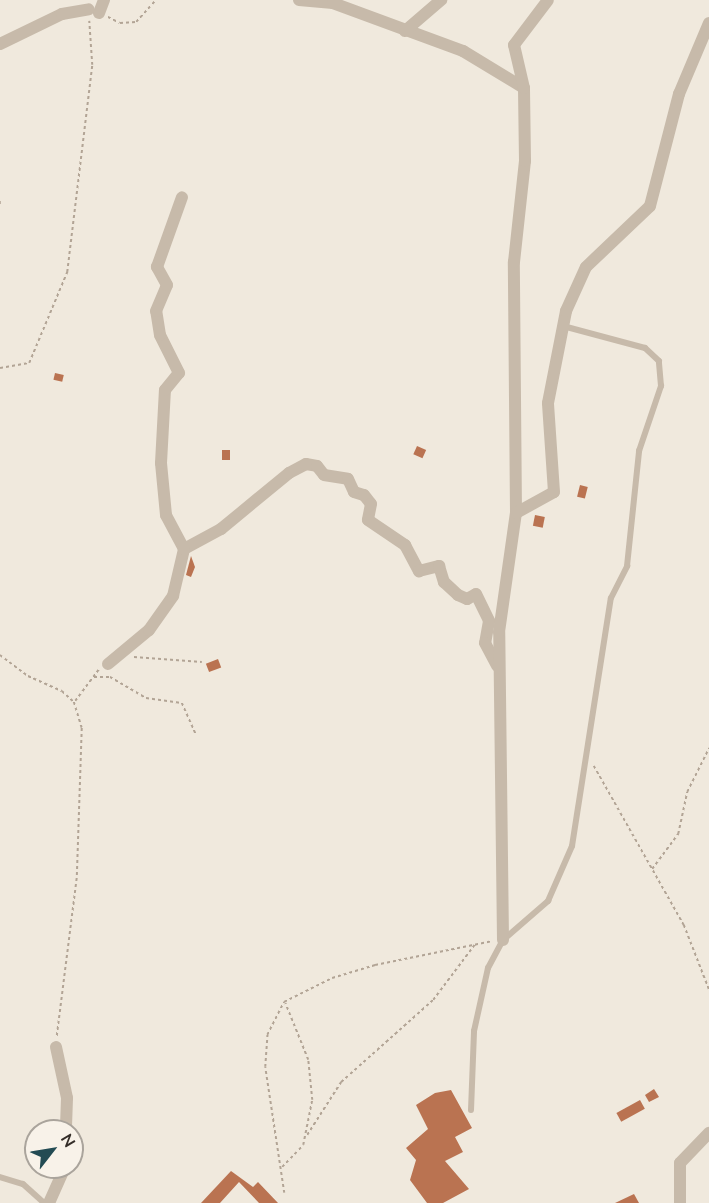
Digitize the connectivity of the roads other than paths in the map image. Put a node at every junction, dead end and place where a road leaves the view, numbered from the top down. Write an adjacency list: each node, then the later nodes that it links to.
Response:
1 (104, 0): 7 (street)
2 (299, 0): 6 (street)
3 (441, 0): 6 (street)
4 (548, 0): 8 (street)
5 (709, 22): 10 (street)
6 (405, 31): 8 (street)
7 (0, 44)
8 (524, 88): 11 (street)
9 (182, 197): 12 (street)
10 (562, 326): 11 (street); 15 (lane)
11 (516, 513): 14 (street)
12 (184, 549): 13 (street); 14 (street)
13 (108, 664)
14 (499, 669): 15 (street)
15 (503, 940): 17 (lane)
16 (56, 1047): 18 (street)
17 (471, 1110)
18 (66, 1119)
19 (709, 1133): 24 (street)
20 (0, 1177): 22 (lane)
21 (60, 1179): 23 (street)
22 (44, 1203)
23 (49, 1203)
24 (680, 1203)

